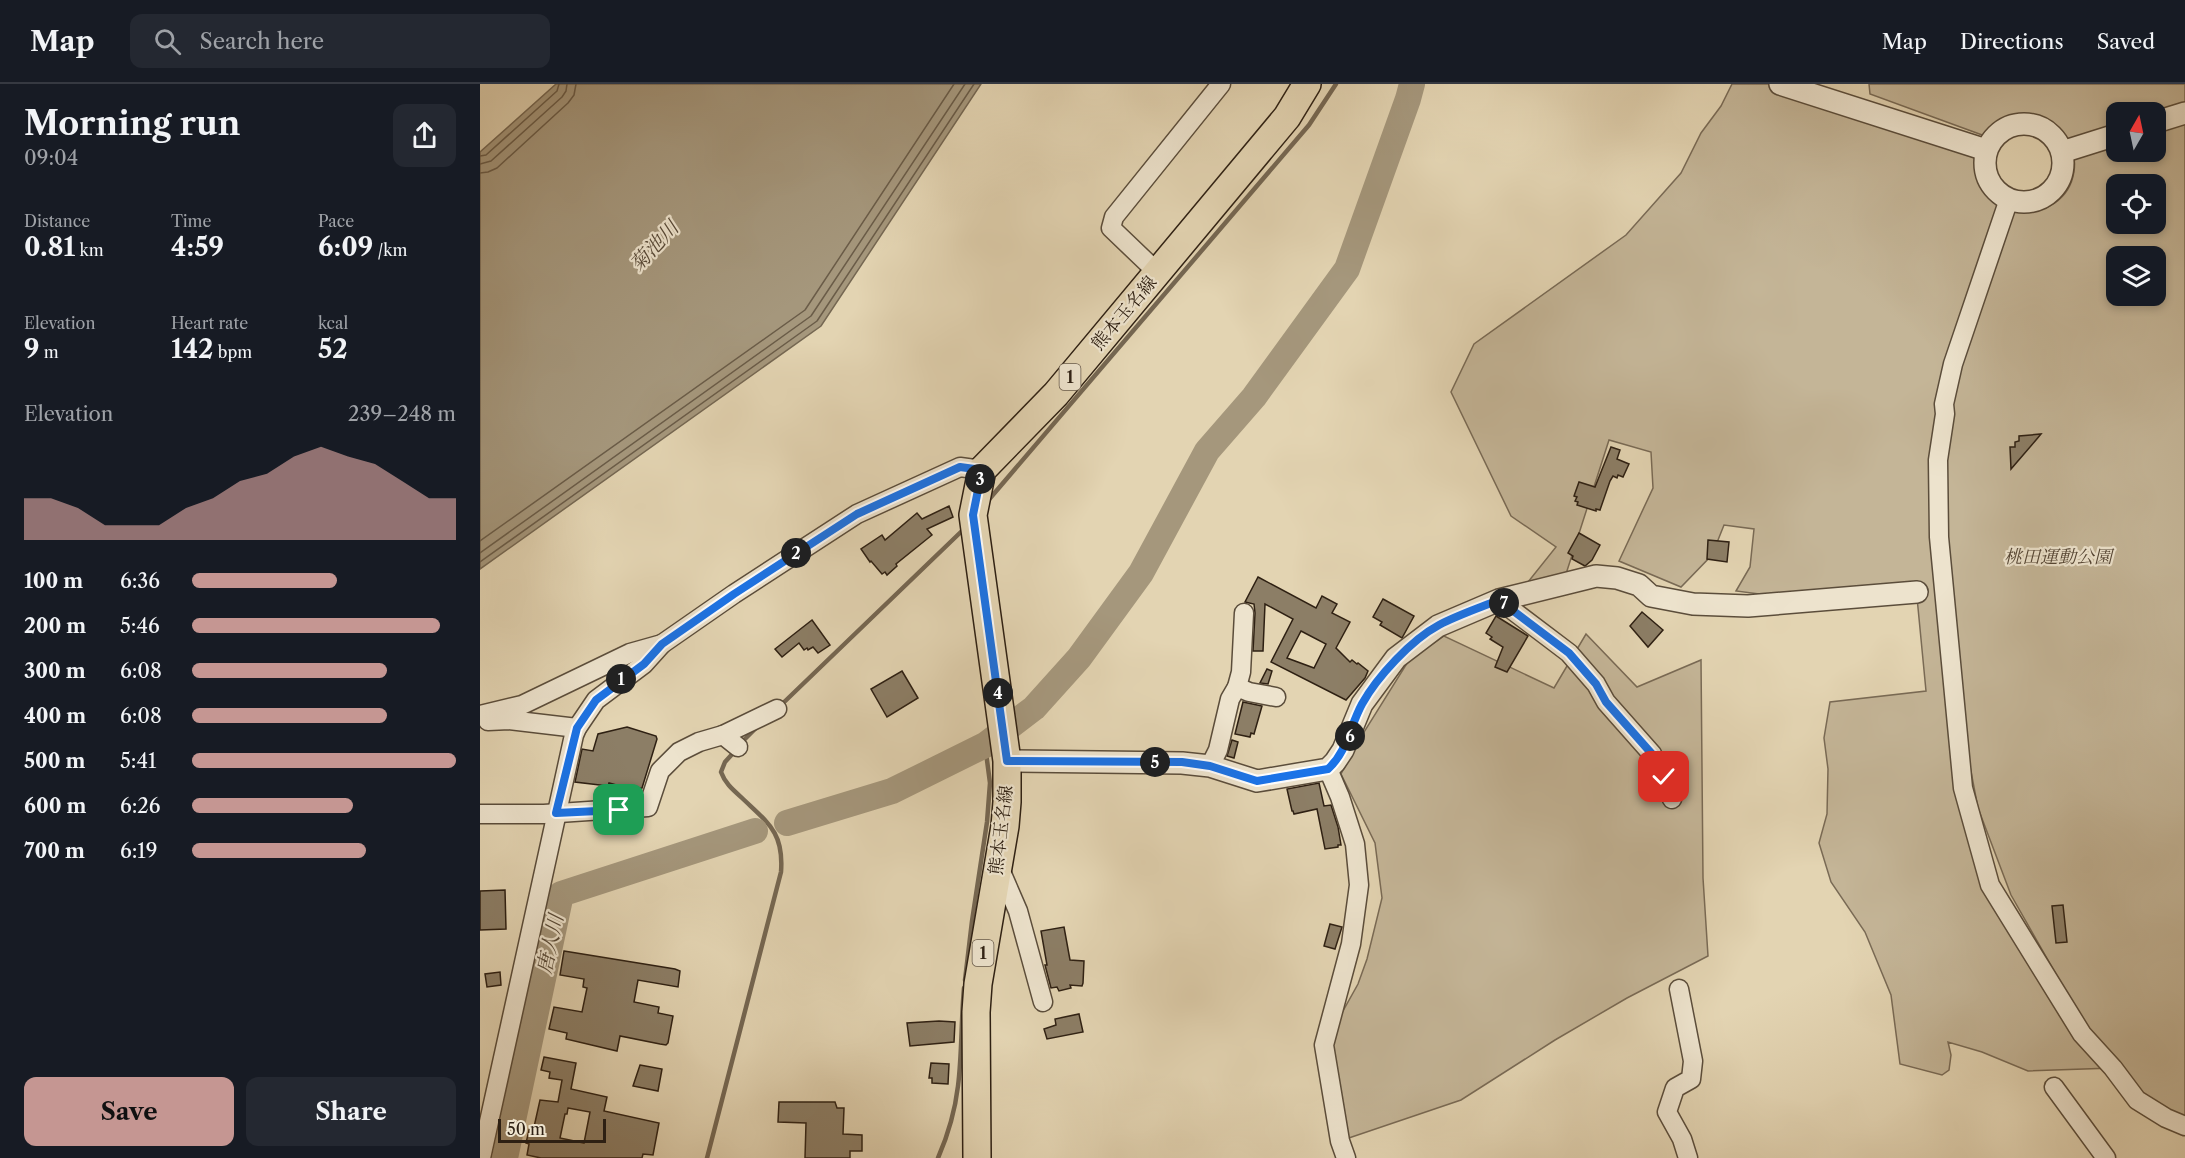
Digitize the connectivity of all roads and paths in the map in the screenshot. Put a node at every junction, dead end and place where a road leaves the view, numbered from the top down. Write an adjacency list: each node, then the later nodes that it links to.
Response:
1 (1221, 84): 10 (street)
2 (1307, 84): 10 (main road, 熊本玉名線 / 1)
3 (1780, 84): 7 (street)
4 (2185, 113): 5 (street)
5 (2166, 120)
6 (2106, 138): 8 (street)
7 (1986, 150): 8 (street); 9 (street)
8 (2062, 152): 9 (street)
9 (2009, 199): 34 (street)
10 (1158, 273): 11 (main road, 熊本玉名線 / 1)
11 (982, 470): 15 (street); 24 (main road, 熊本玉名線 / 1)
12 (1917, 592): 13 (street)
13 (1499, 600): 26 (street); 27 (street)
14 (1244, 613): 16 (street)
15 (662, 644): 19 (street); 21 (street)
16 (1237, 687): 17 (street); 25 (street)
17 (1276, 697)
18 (777, 709): 22 (street)
19 (480, 715)
20 (480, 721): 21 (street)
21 (577, 728): 28 (street)
22 (723, 735): 23 (street); 28 (street)
23 (738, 747)
24 (1006, 756): 25 (street); 30 (main road, 熊本玉名線 / 1)
25 (1210, 766): 26 (street)
26 (1328, 769): 37 (street)
27 (1672, 800)
28 (556, 813): 29 (street); 35 (street)
29 (480, 814)
30 (998, 866): 32 (street); 36 (main road, 熊本玉名線 / 1)
31 (1679, 989): 38 (street)
32 (1043, 1002)
33 (2054, 1087): 39 (street)
34 (2185, 1126)
35 (481, 1158)
36 (976, 1158)
37 (1346, 1158)
38 (1688, 1158)
39 (2106, 1158)

